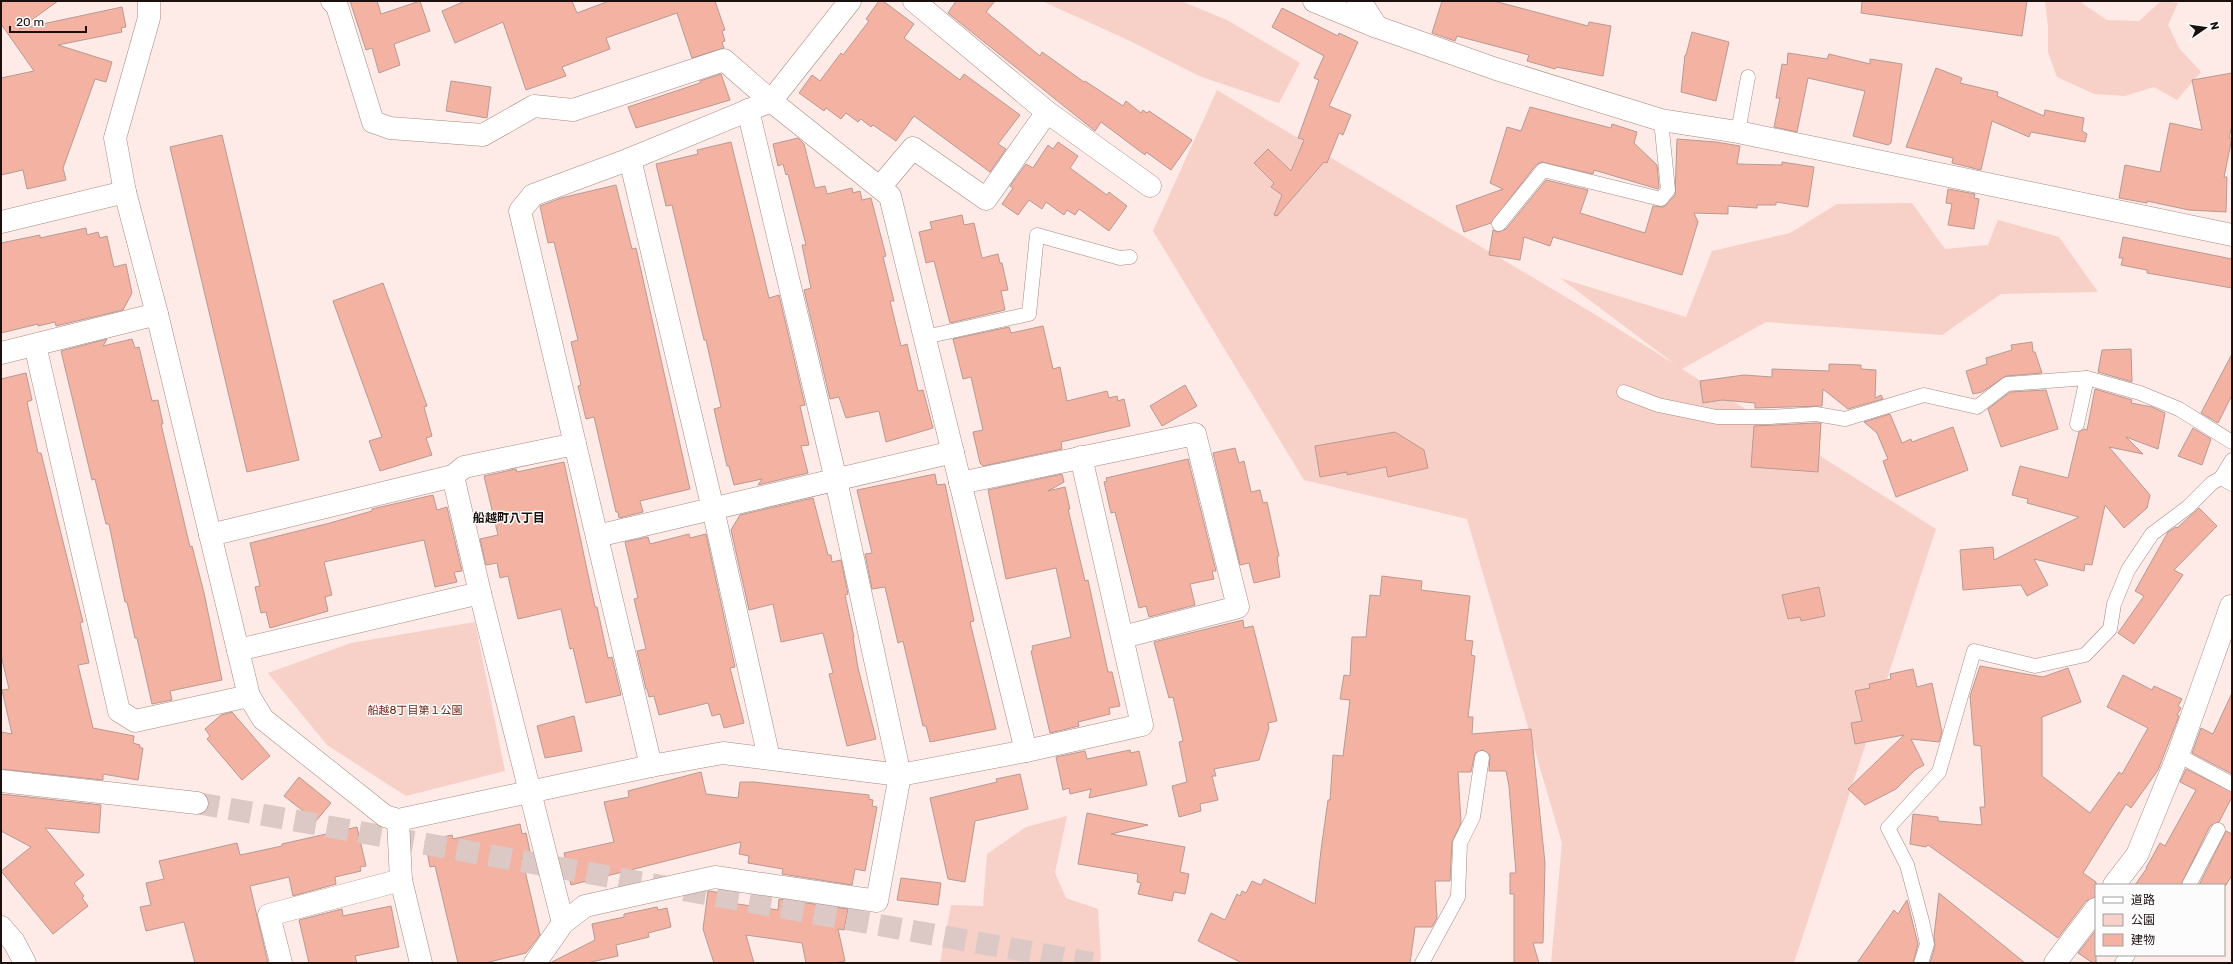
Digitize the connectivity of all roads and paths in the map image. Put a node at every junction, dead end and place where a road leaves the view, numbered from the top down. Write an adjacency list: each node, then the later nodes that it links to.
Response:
1 (149, 1): 17 (street)
2 (332, 1): 9 (street)
3 (850, 1): 9 (street)
4 (914, 1): 11 (street)
5 (1314, 1): 7 (street)
6 (1358, 1): 7 (street)
7 (1377, 27): 12 (street)
8 (1748, 77): 13 (lane)
9 (771, 101): 10 (street); 16 (street)
10 (748, 110): 14 (street); 35 (street)
11 (1047, 112): 15 (street); 16 (street)
12 (1661, 120): 13 (street); 19 (lane)
13 (1738, 132): 20 (street)
14 (630, 159): 30 (street); 38 (street)
15 (1150, 186)
16 (880, 187): 23 (street)
17 (125, 192): 18 (street); 22 (street)
18 (1, 222)
19 (1499, 224)
20 (2232, 234)
21 (1130, 257): 23 (lane)
22 (157, 314): 24 (street); 39 (street)
23 (925, 337): 31 (street)
24 (35, 345): 25 (street); 45 (street)
25 (1, 353)
26 (2087, 378): 27 (lane); 28 (lane); 29 (lane)
27 (1624, 392)
28 (2077, 424)
29 (2232, 442)
30 (575, 444): 34 (street); 40 (street)
31 (953, 452): 35 (street); 37 (street)
32 (1081, 457): 37 (street); 43 (street); 43 (street)
33 (2232, 460): 36 (lane)
34 (453, 476): 39 (street); 41 (street)
35 (836, 480): 38 (street); 51 (street)
36 (2226, 481): 69 (lane)
37 (960, 483): 46 (street)
38 (713, 509): 40 (street); 48 (street)
39 (210, 535): 44 (street)
40 (597, 536): 50 (street)
41 (480, 593): 44 (street); 54 (street)
42 (2231, 606): 47 (street)
43 (1123, 637): 46 (street)
44 (238, 650): 45 (street)
45 (249, 696): 56 (street)
46 (1026, 751): 51 (street)
47 (2178, 755): 53 (lane); 59 (street)
48 (769, 758): 50 (street); 51 (street)
49 (1482, 758): 68 (lane)
50 (651, 766): 54 (street)
51 (900, 775): 62 (street)
52 (1, 781): 55 (street)
53 (2232, 784)
54 (530, 792): 56 (street); 62 (street)
55 (197, 803)
56 (398, 820): 58 (street)
57 (2218, 830): 60 (lane)
58 (401, 880): 65 (street); 66 (street)
59 (2115, 884)
60 (2190, 884)
61 (2095, 910): 70 (street)
62 (563, 923): 67 (street)
63 (1, 927): 64 (street)
64 (25, 963)
65 (280, 963)
66 (421, 963)
67 (535, 963)
68 (1422, 963)
69 (1921, 963)
70 (2055, 963)

